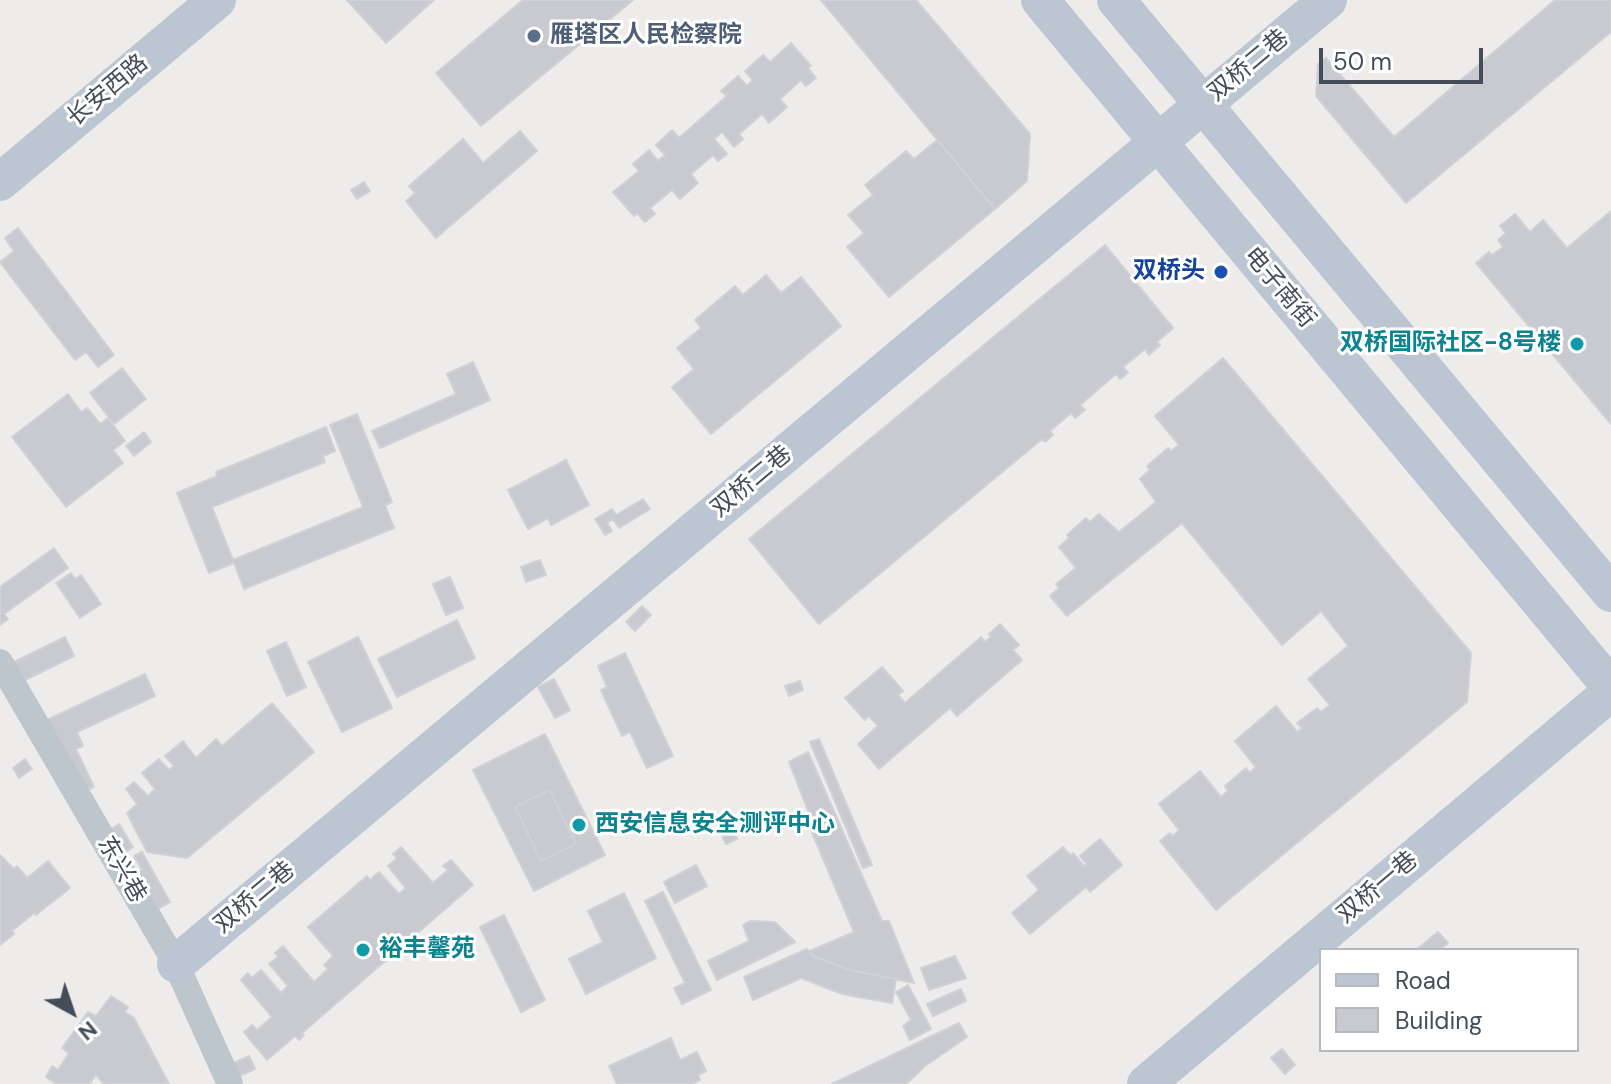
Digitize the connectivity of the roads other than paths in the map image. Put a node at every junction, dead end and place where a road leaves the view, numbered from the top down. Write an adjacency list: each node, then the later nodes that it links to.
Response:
1 (183, 0): 8 (street, 长安西路)
2 (217, 0): 9 (street, 长安西路)
3 (1040, 0): 7 (street, 电子南街)
4 (1116, 0): 6 (street)
5 (1328, 0): 6 (street, 双桥二巷)
6 (1204, 105): 7 (street, 双桥二巷); 10 (street)
7 (1158, 142): 12 (street, 电子南街); 15 (street, 双桥二巷)
8 (0, 154)
9 (0, 182)
10 (1611, 593)
11 (0, 662): 15 (street, 东兴巷)
12 (1611, 689): 18 (street, 双桥一巷)
13 (1611, 721): 14 (street, 双桥一巷)
14 (1343, 948)
15 (176, 964): 17 (street, 东兴巷)
16 (1319, 968): 19 (street)
17 (230, 1084)
18 (1146, 1084)
19 (1181, 1084)

